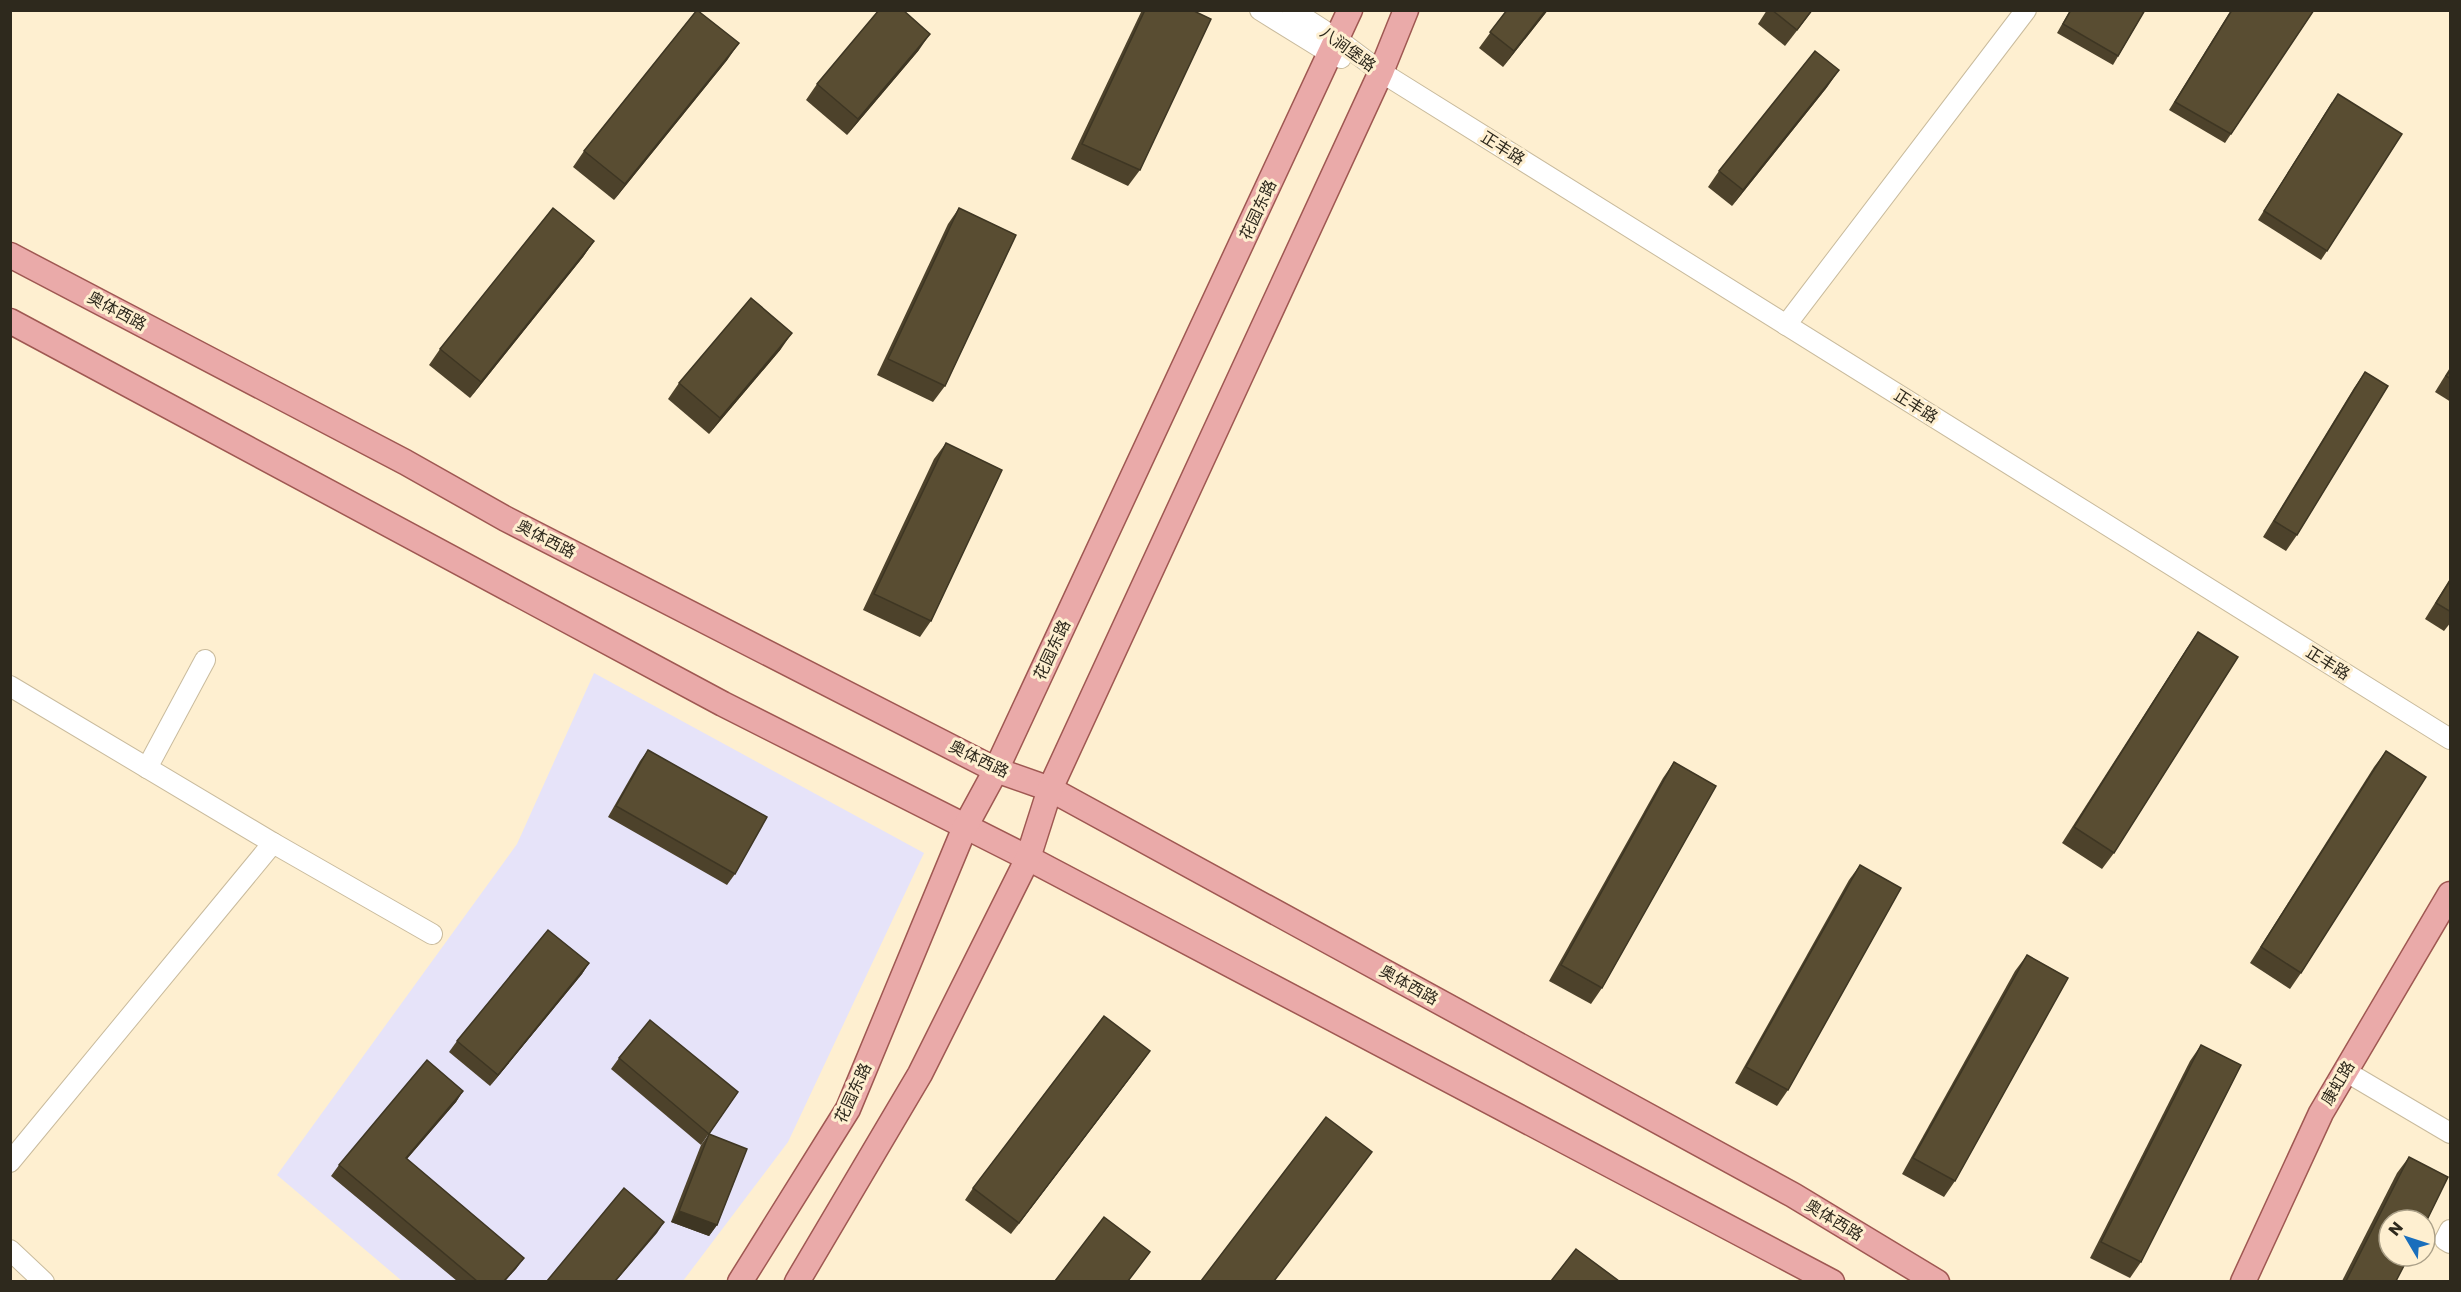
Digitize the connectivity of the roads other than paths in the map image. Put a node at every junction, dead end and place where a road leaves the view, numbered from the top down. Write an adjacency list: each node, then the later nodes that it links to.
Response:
1 (1260, 10): 6 (street, 八涧堡路)
2 (1292, 10): 6 (street, 八涧堡路)
3 (1350, 10): 6 (main road, 花园东路)
4 (1406, 10): 7 (main road)
5 (2026, 10): 10 (street)
6 (1334, 46): 7 (street, 八涧堡路); 15 (main road, 花园东路)
7 (1381, 72): 10 (street, 正丰路); 16 (main road)
8 (10, 255): 15 (main road, 奥体西路)
9 (10, 321): 17 (main road)
10 (1786, 325): 13 (street, 正丰路)
11 (205, 660): 14 (street)
12 (10, 686): 14 (street)
13 (2451, 739)
14 (147, 768): 18 (street)
15 (996, 770): 16 (main road, 奥体西路); 17 (main road, 花园东路)
16 (1050, 789): 19 (main road); 32 (main road, 奥体西路)
17 (965, 827): 19 (main road); 29 (main road, 花园东路)
18 (273, 843): 21 (street); 24 (street)
19 (1028, 858): 30 (main road); 31 (main road)
20 (2451, 894): 22 (main road, 康虹路)
21 (432, 934)
22 (2345, 1071): 23 (street); 33 (main road, 康虹路)
23 (2451, 1133)
24 (10, 1162)
25 (2451, 1230): 26 (street)
26 (2451, 1243)
27 (10, 1250): 28 (street)
28 (44, 1281)
29 (740, 1281)
30 (797, 1281)
31 (1832, 1281)
32 (1937, 1281)
33 (2243, 1281)

